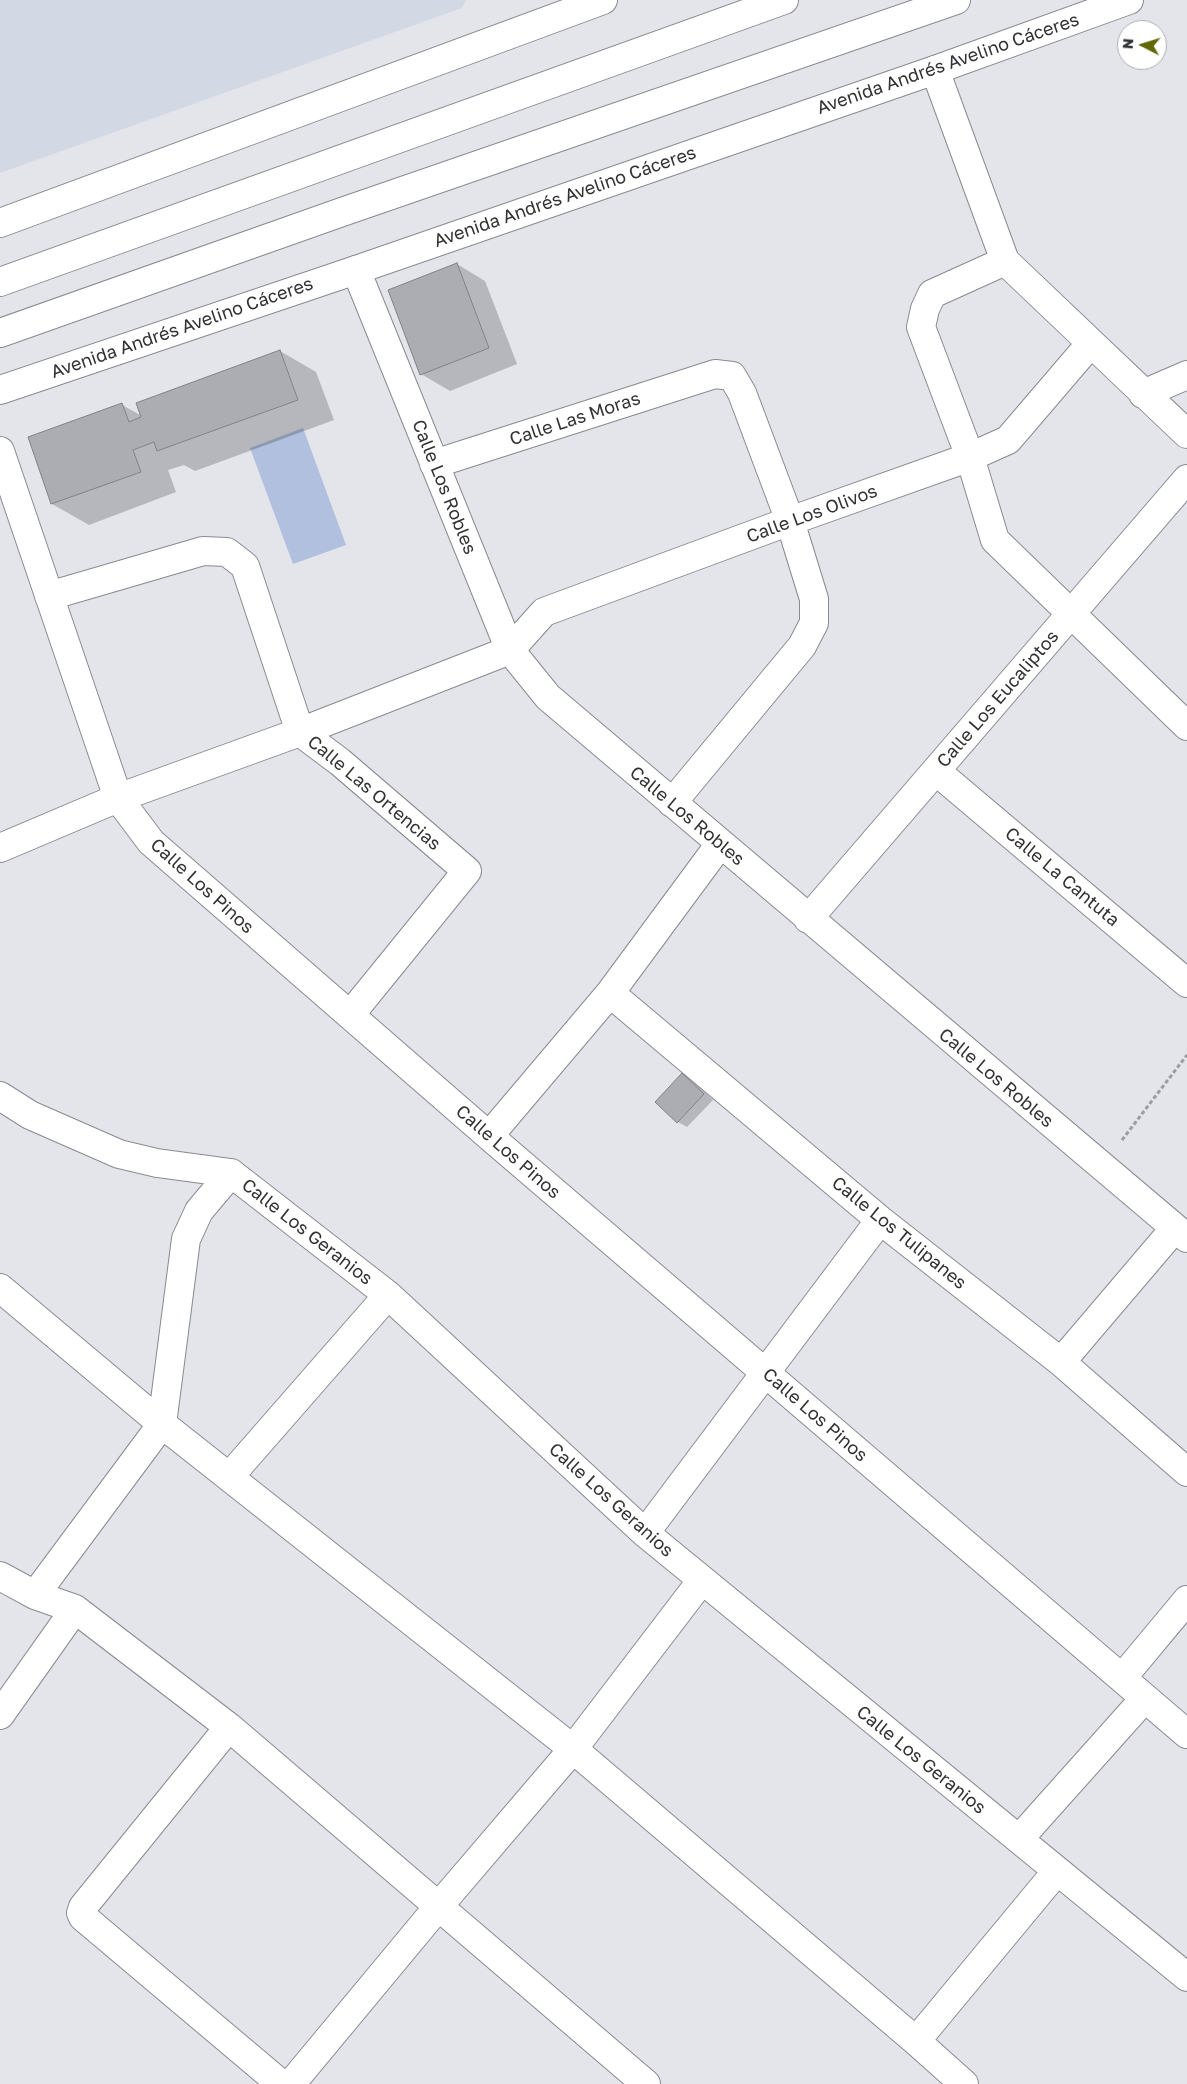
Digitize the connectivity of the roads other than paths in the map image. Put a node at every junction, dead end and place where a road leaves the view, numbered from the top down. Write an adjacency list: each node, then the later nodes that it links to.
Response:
1 (603, 0): 6 (street)
2 (784, 0): 9 (street)
3 (956, 0): 10 (street)
4 (1129, 0): 5 (street, Avenida Andrés Avelino Cáceres)
5 (935, 70): 7 (street); 8 (street, Avenida Andrés Avelino Cáceres)
6 (0, 223)
7 (1005, 261): 11 (street); 17 (street)
8 (356, 270): 13 (street, Avenida Andrés Avelino Cáceres); 18 (street, Calle Los Robles)
9 (0, 282)
10 (0, 333)
11 (1091, 343): 14 (street); 17 (street, Calle Los Olivos)
12 (1187, 375): 14 (street)
13 (0, 390)
14 (1143, 394): 15 (street)
15 (1187, 434)
16 (0, 451): 21 (street, Calle Los Pinos)
17 (970, 457): 20 (street, Calle Los Olivos); 22 (street)
18 (434, 464): 20 (street, Calle Las Moras); 23 (street, Calle Los Robles)
19 (1187, 479): 22 (street, Calle Los Eucaliptos)
20 (790, 521): 23 (street, Calle Los Olivos); 28 (street)
21 (49, 596): 25 (street, Calle Las Ortencias); 27 (street, Calle Los Pinos)
22 (1071, 613): 24 (street); 26 (street, Calle Los Eucaliptos)
23 (510, 650): 25 (street); 28 (street, Calle Los Robles)
24 (1187, 726)
25 (300, 732): 27 (street); 34 (street, Calle Las Ortencias)
26 (936, 771): 31 (street, Calle Los Eucaliptos); 32 (street, Calle La Cantuta)
27 (118, 798): 30 (street); 34 (street, Calle Los Pinos)
28 (672, 803): 29 (street, Calle Los Robles)
29 (720, 844): 31 (street, Calle Los Robles); 33 (street)
30 (0, 848)
31 (808, 919): 39 (street, Calle Los Robles)
32 (1187, 984)
33 (610, 993): 36 (street); 38 (street, Calle Los Tulipanes)
34 (350, 1015): 36 (street, Calle Los Pinos)
35 (0, 1096): 37 (street, Calle Los Geranios)
36 (489, 1136): 43 (street, Calle Los Pinos)
37 (231, 1173): 41 (street, Calle Los Geranios); 44 (street)
38 (880, 1220): 42 (street, Calle Los Tulipanes); 43 (street)
39 (1181, 1233): 42 (street)
40 (0, 1288): 44 (street)
41 (388, 1295): 46 (street); 47 (street, Calle Los Geranios)
42 (1061, 1362): 45 (street, Calle Los Tulipanes)
43 (764, 1372): 47 (street); 53 (street, Calle Los Pinos)
44 (162, 1424): 46 (street); 50 (street)
45 (1187, 1472)
46 (229, 1477): 58 (street)
47 (645, 1533): 49 (street, Calle Los Geranios)
48 (0, 1576): 50 (street)
49 (702, 1580): 58 (street); 59 (street, Calle Los Geranios)
50 (35, 1595): 52 (street)
51 (1187, 1600): 53 (street)
52 (75, 1609): 55 (street); 56 (street)
53 (1122, 1678): 54 (street, Calle Los Pinos)
54 (1145, 1698): 57 (street, Calle Los Pinos); 59 (street)
55 (0, 1715)
56 (229, 1727): 61 (street); 65 (street)
57 (1187, 1734)
58 (573, 1749): 61 (street); 63 (street)
59 (1019, 1839): 60 (street, Calle Los Geranios)
60 (1057, 1871): 62 (street, Calle Los Geranios); 63 (street)
61 (438, 1907): 66 (street); 67 (street)
62 (1187, 1977)
63 (916, 2041): 64 (street)
64 (960, 2083)
65 (282, 2084)
66 (291, 2084)
67 (646, 2084)

